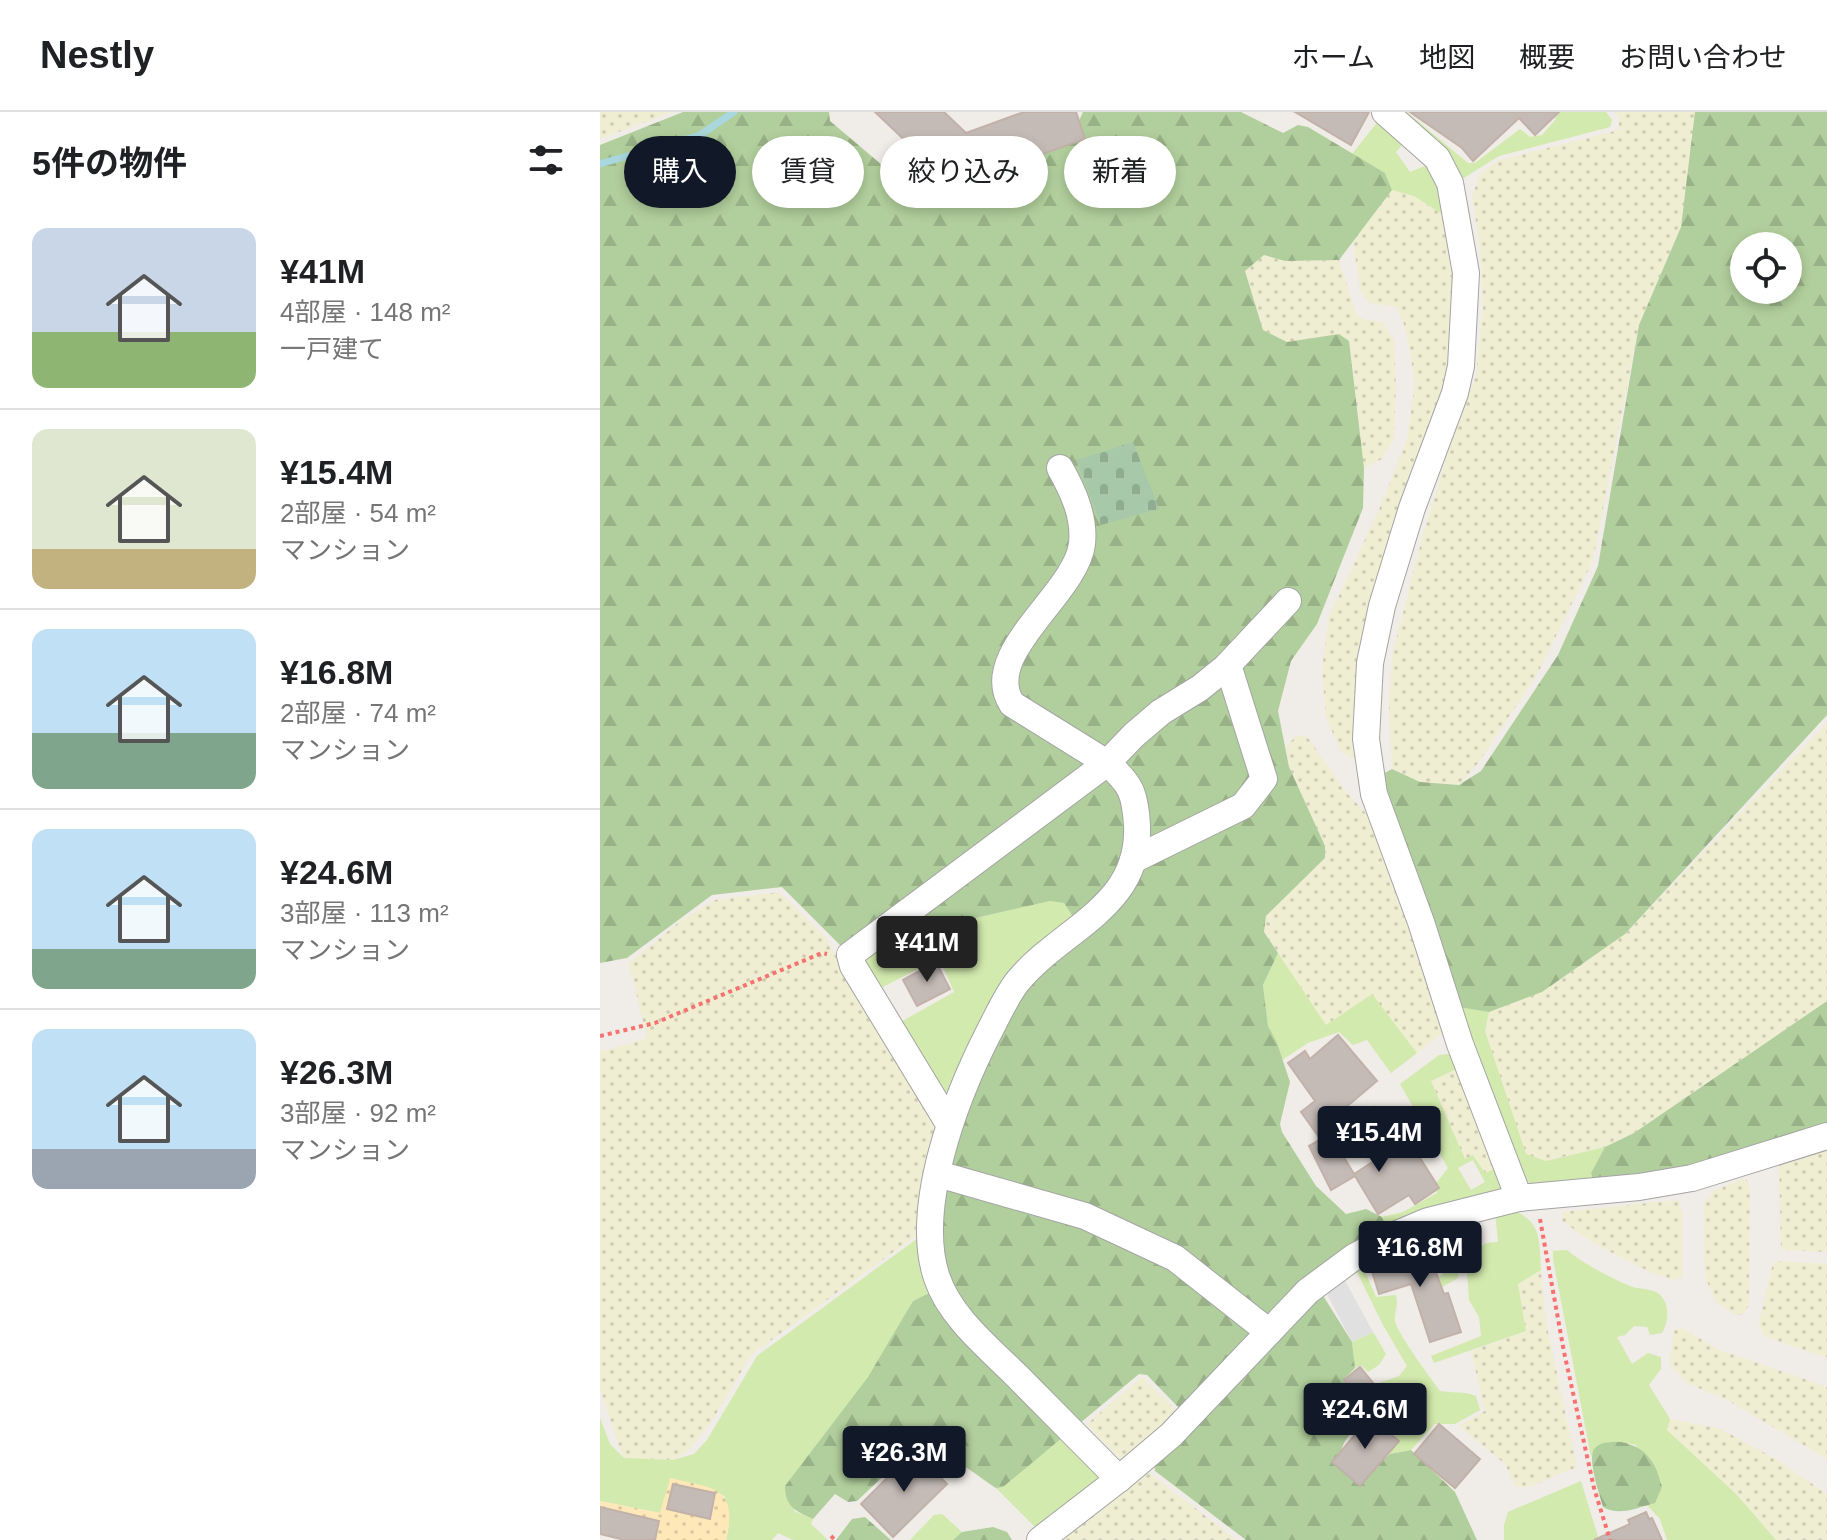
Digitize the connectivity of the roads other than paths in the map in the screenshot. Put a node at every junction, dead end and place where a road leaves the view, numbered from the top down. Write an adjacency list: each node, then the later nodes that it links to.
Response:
1 (1385, 112): 10 (street)
2 (1060, 468): 5 (street)
3 (1288, 601): 4 (street)
4 (1228, 665): 5 (street); 6 (street)
5 (1107, 763): 6 (street); 7 (street)
6 (1133, 860): 7 (street)
7 (949, 1124): 9 (street)
8 (1827, 1136): 10 (street)
9 (938, 1174): 11 (street); 12 (street)
10 (1528, 1198): 11 (street)
11 (1269, 1332): 12 (street)
12 (1119, 1479): 13 (street)
13 (1040, 1540)

